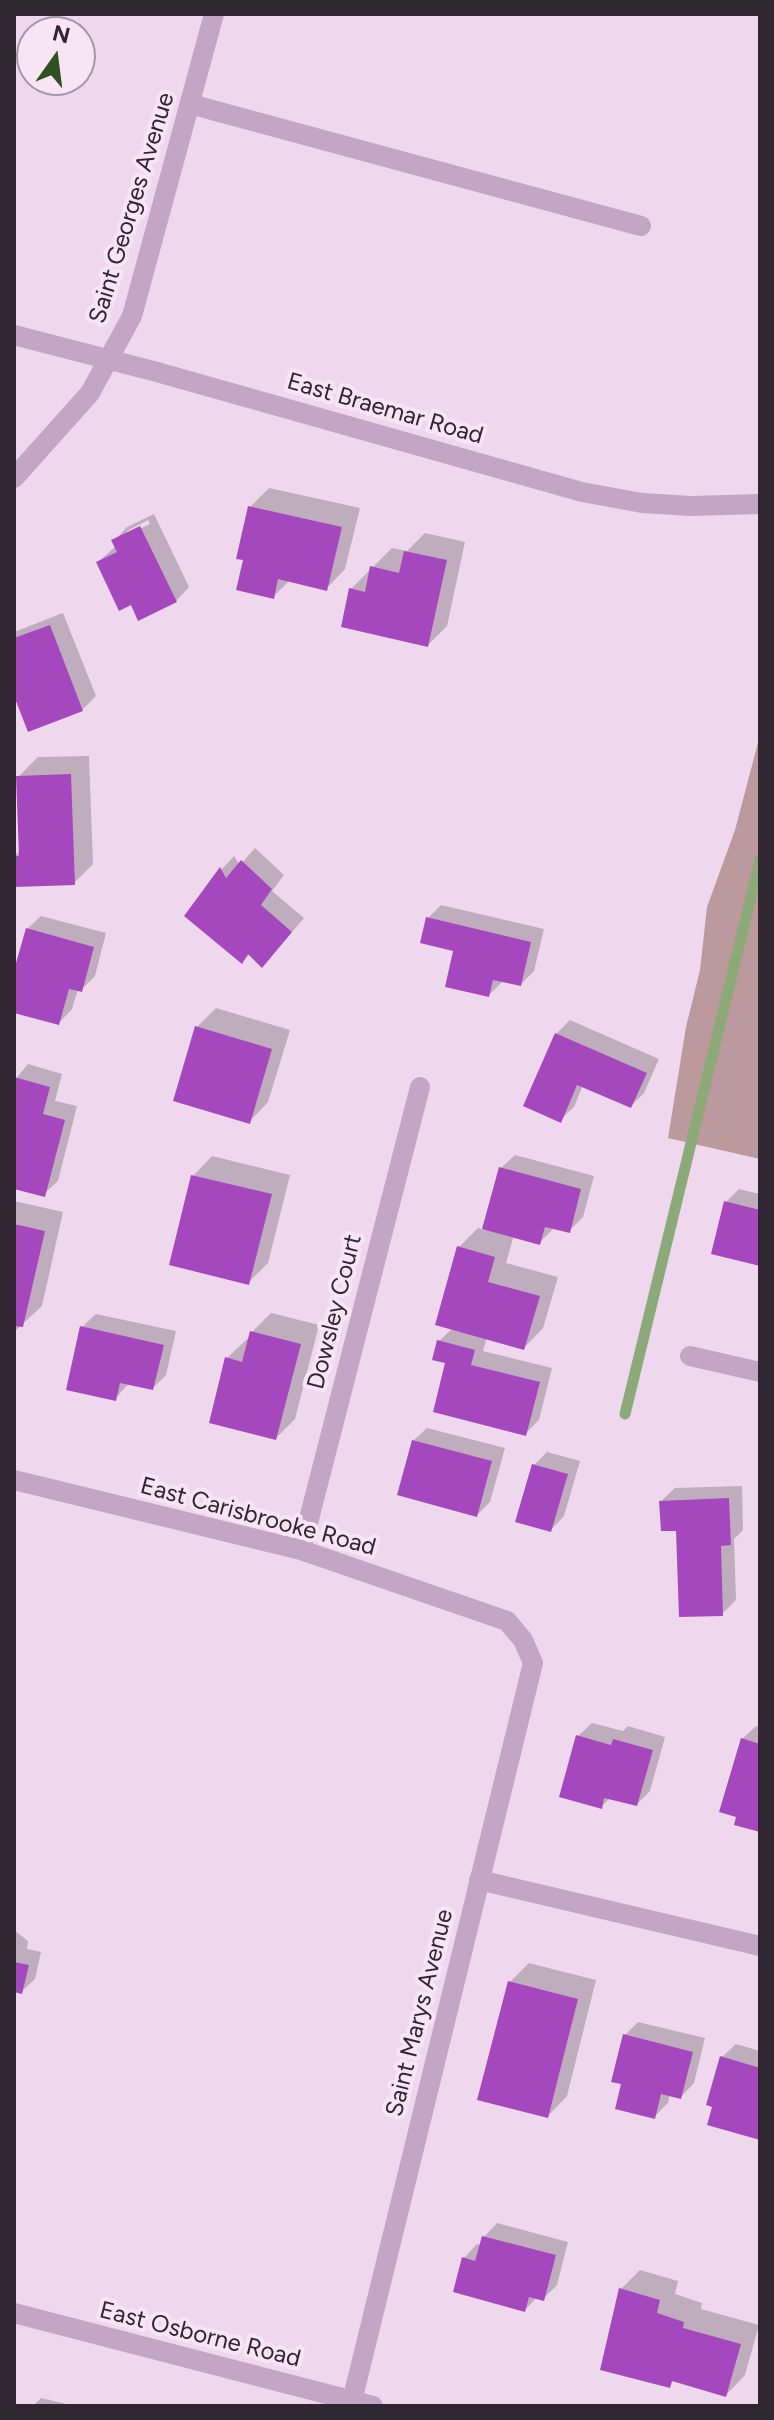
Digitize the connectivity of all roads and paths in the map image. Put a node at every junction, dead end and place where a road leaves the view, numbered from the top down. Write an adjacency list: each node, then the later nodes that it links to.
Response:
1 (214, 14): 2 (street, Saint Georges Avenue)
2 (190, 104): 3 (street); 5 (street, Saint Georges Avenue)
3 (641, 226)
4 (14, 335): 5 (street, East Braemar Road)
5 (110, 359): 6 (street, Saint Georges Avenue); 7 (street, East Braemar Road)
6 (14, 478)
7 (755, 503)
8 (420, 1087): 12 (street, Dowsley Court)
9 (690, 1356): 10 (street)
10 (760, 1372)
11 (14, 1480): 12 (street, East Carisbrooke Road)
12 (301, 1550): 13 (street, East Carisbrooke Road)
13 (523, 1640): 14 (street, Saint Marys Avenue)
14 (479, 1880): 15 (street); 17 (street, Saint Marys Avenue)
15 (760, 1946)
16 (14, 2313): 17 (street, East Osborne Road)
17 (352, 2401): 18 (street, East Osborne Road)
18 (373, 2406)

